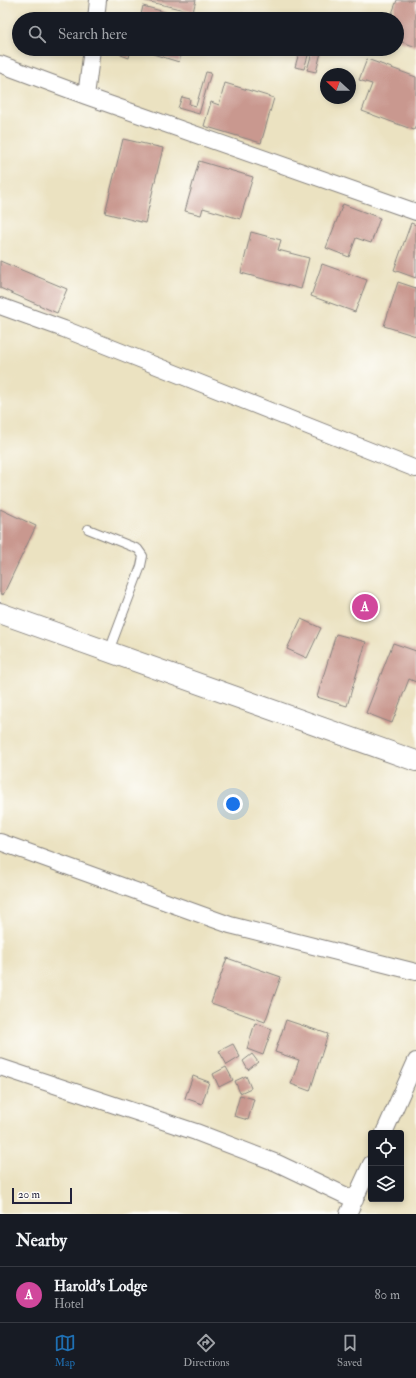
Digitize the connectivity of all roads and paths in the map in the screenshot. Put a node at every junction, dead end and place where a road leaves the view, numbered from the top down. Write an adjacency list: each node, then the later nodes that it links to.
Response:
1 (98, 0): 2 (street)
2 (97, 12)
3 (91, 56): 5 (street)
4 (0, 64): 5 (street)
5 (86, 96): 6 (street)
6 (416, 212)
7 (0, 306): 8 (street)
8 (416, 468)
9 (88, 529): 11 (lane)
10 (0, 613): 11 (street)
11 (109, 651): 12 (street)
12 (416, 761)
13 (0, 842): 14 (street)
14 (416, 972)
15 (416, 1061): 17 (street)
16 (0, 1067): 19 (street)
17 (385, 1130)
18 (370, 1166): 19 (street)
19 (355, 1200): 20 (street)
20 (348, 1214)

